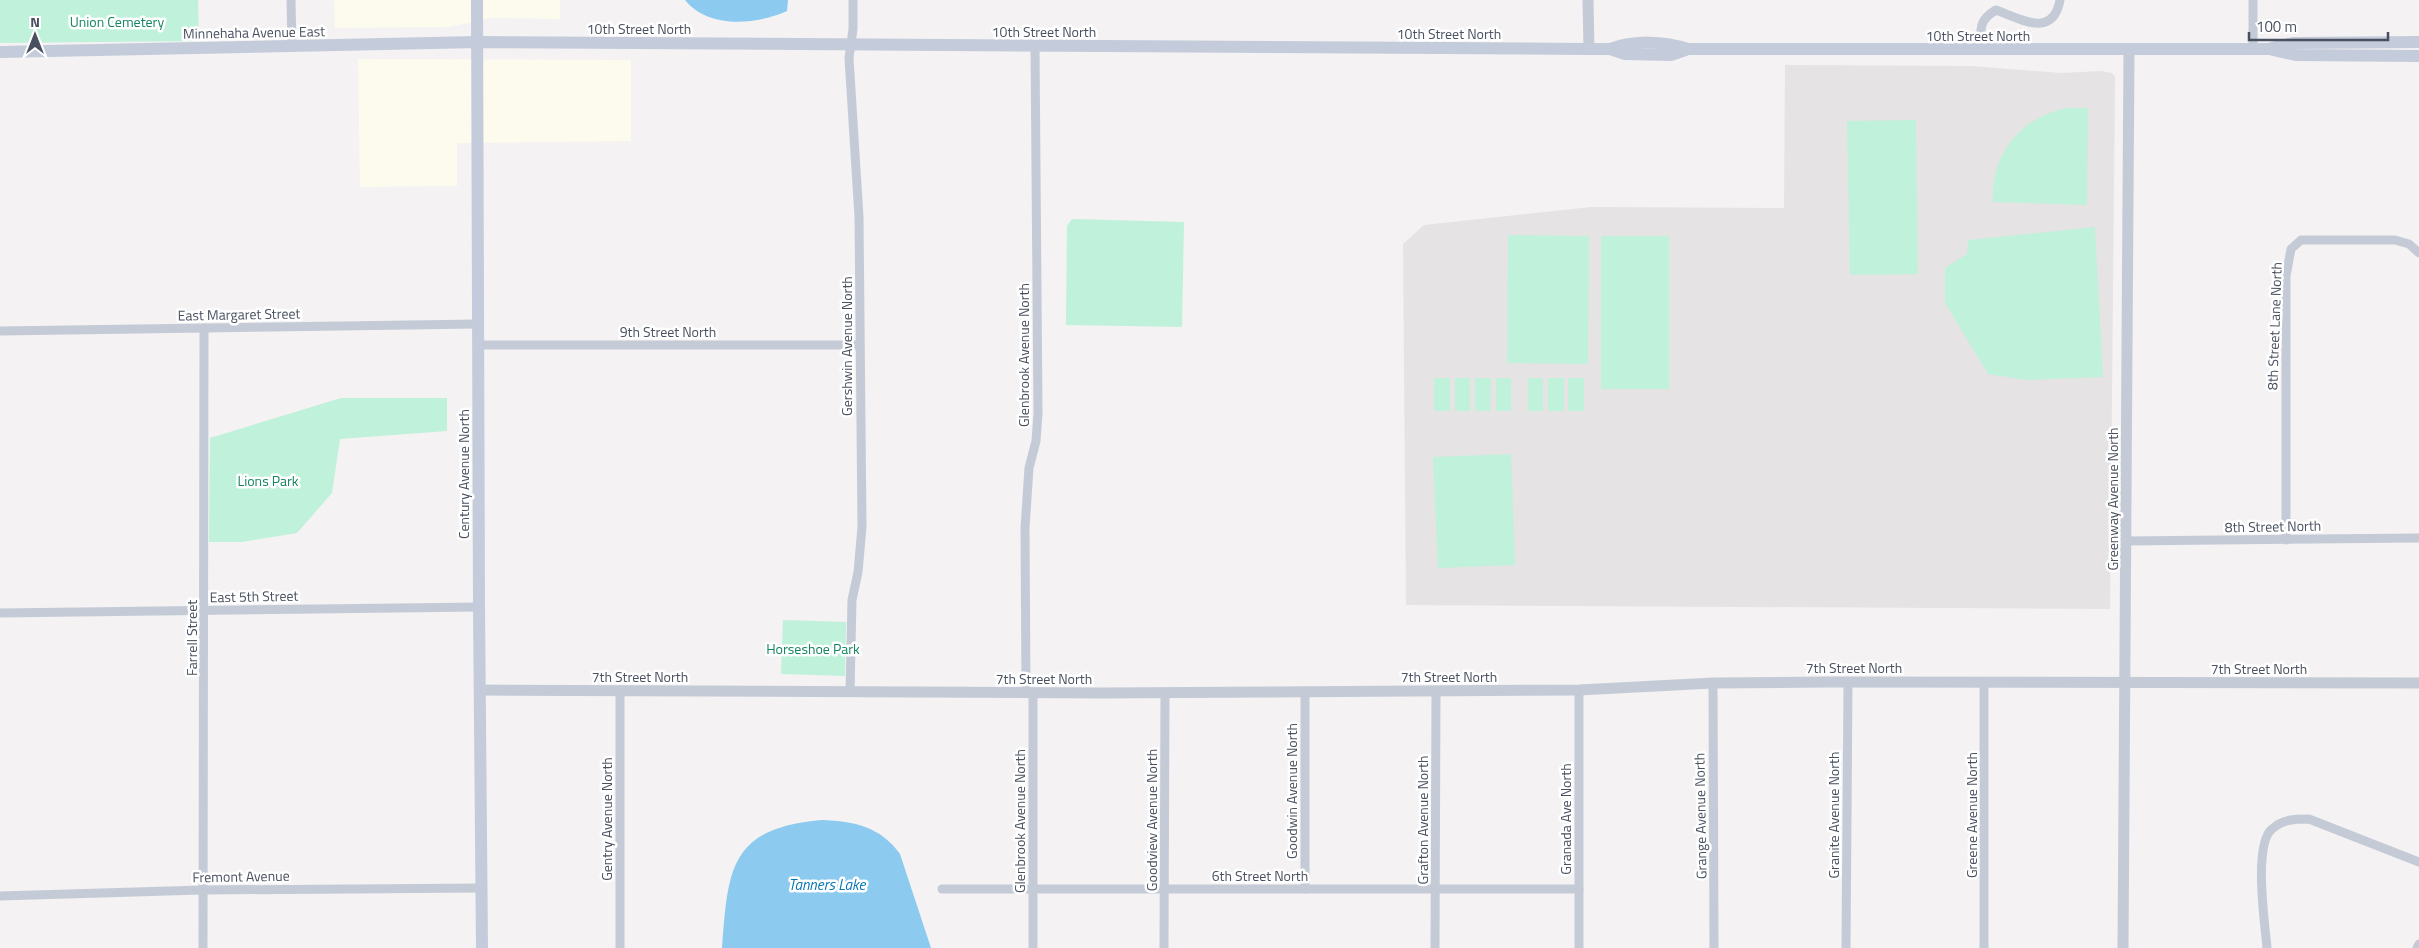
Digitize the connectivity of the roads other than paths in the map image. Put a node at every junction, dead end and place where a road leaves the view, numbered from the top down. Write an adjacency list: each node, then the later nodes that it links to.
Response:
1 (291, 0): 11 (street)
2 (477, 0): 7 (main road, Century Avenue North)
3 (853, 0): 9 (street, Gershwin Avenue North)
4 (1588, 0): 12 (street)
5 (2060, 0): 15 (street)
6 (2253, 0): 13 (street)
7 (478, 42): 9 (main road, 10th Street North); 11 (main road, Minnehaha Avenue East); 20 (main road, Century Avenue North)
8 (2419, 42): 14 (main road, 10th Street North)
9 (851, 45): 10 (main road, 10th Street North); 24 (street, Gershwin Avenue North)
10 (1036, 46): 12 (main road, 10th Street North); 42 (street, Glenbrook Avenue North)
11 (292, 47): 17 (main road, Minnehaha Avenue East)
12 (1589, 49): 15 (main road, 10th Street North)
13 (2253, 49): 14 (main road, 10th Street North); 16 (main road, 10th Street North)
14 (2268, 49): 18 (main road, 10th Street North)
15 (1980, 50): 16 (main road, 10th Street North)
16 (2129, 50): 27 (street, Greenway Avenue North)
17 (0, 52)
18 (2419, 56)
19 (2419, 253): 26 (street, 8th Street Lane North)
20 (478, 324): 21 (street, East Margaret Street); 23 (main road, Century Avenue North)
21 (204, 328): 22 (street, East Margaret Street); 29 (street, Farrell Street)
22 (0, 331)
23 (478, 345): 24 (street, 9th Street North); 28 (main road, Century Avenue North)
24 (859, 345): 40 (street, Gershwin Avenue North)
25 (2419, 538): 26 (street, 8th Street North)
26 (2286, 540): 27 (street, 8th Street North)
27 (2127, 541): 35 (street, Greenway Avenue North)
28 (479, 607): 29 (street, East 5th Street); 36 (main road, Century Avenue North)
29 (205, 610): 30 (street, East 5th Street); 52 (street, Farrell Street)
30 (0, 613)
31 (1848, 682): 32 (street, 7th Street North); 34 (street, 7th Street North); 63 (street, Granite Avenue North)
32 (1984, 682): 35 (street, 7th Street North); 64 (street, Greene Avenue North)
33 (2419, 682): 35 (street, 7th Street North)
34 (1713, 683): 38 (street, 7th Street North); 62 (street, Grange Avenue North)
35 (2124, 683): 65 (street, Greenway Avenue North)
36 (480, 690): 37 (street, 7th Street North); 45 (main road, Century Avenue North)
37 (620, 690): 40 (street, 7th Street North); 57 (street, Gentry Avenue North)
38 (1579, 690): 39 (street, 7th Street North); 51 (street, Granada Ave North)
39 (1436, 691): 41 (street, 7th Street North); 50 (street, Grafton Avenue North)
40 (850, 692): 42 (street, 7th Street North)
41 (1305, 692): 43 (street, 7th Street North); 49 (street, Goodwin Avenue North)
42 (1030, 693): 43 (street, 7th Street North); 48 (street, Glenbrook Avenue North)
43 (1165, 693): 47 (street, Goodview Avenue North)
44 (2419, 862): 66 (street)
45 (482, 888): 52 (street, Fremont Avenue); 56 (main road, Century Avenue North)
46 (942, 888): 48 (street, 6th Street North)
47 (1164, 888): 48 (street, 6th Street North); 49 (street, 6th Street North); 59 (street, Goodview Avenue North)
48 (1032, 889): 58 (street, Glenbrook Avenue North)
49 (1305, 889): 50 (street, 6th Street North)
50 (1436, 889): 51 (street, 6th Street North); 60 (street, Grafton Avenue North)
51 (1578, 889): 61 (street, Granada Ave North)
52 (202, 890): 53 (street, Fremont Avenue); 55 (street, Farrell Street)
53 (0, 896)
54 (2419, 944): 67 (street)
55 (203, 948)
56 (482, 948)
57 (620, 948)
58 (1033, 948)
59 (1164, 948)
60 (1435, 948)
61 (1579, 948)
62 (1714, 948)
63 (1846, 948)
64 (1984, 948)
65 (2123, 948)
66 (2267, 948)
67 (2417, 948)

